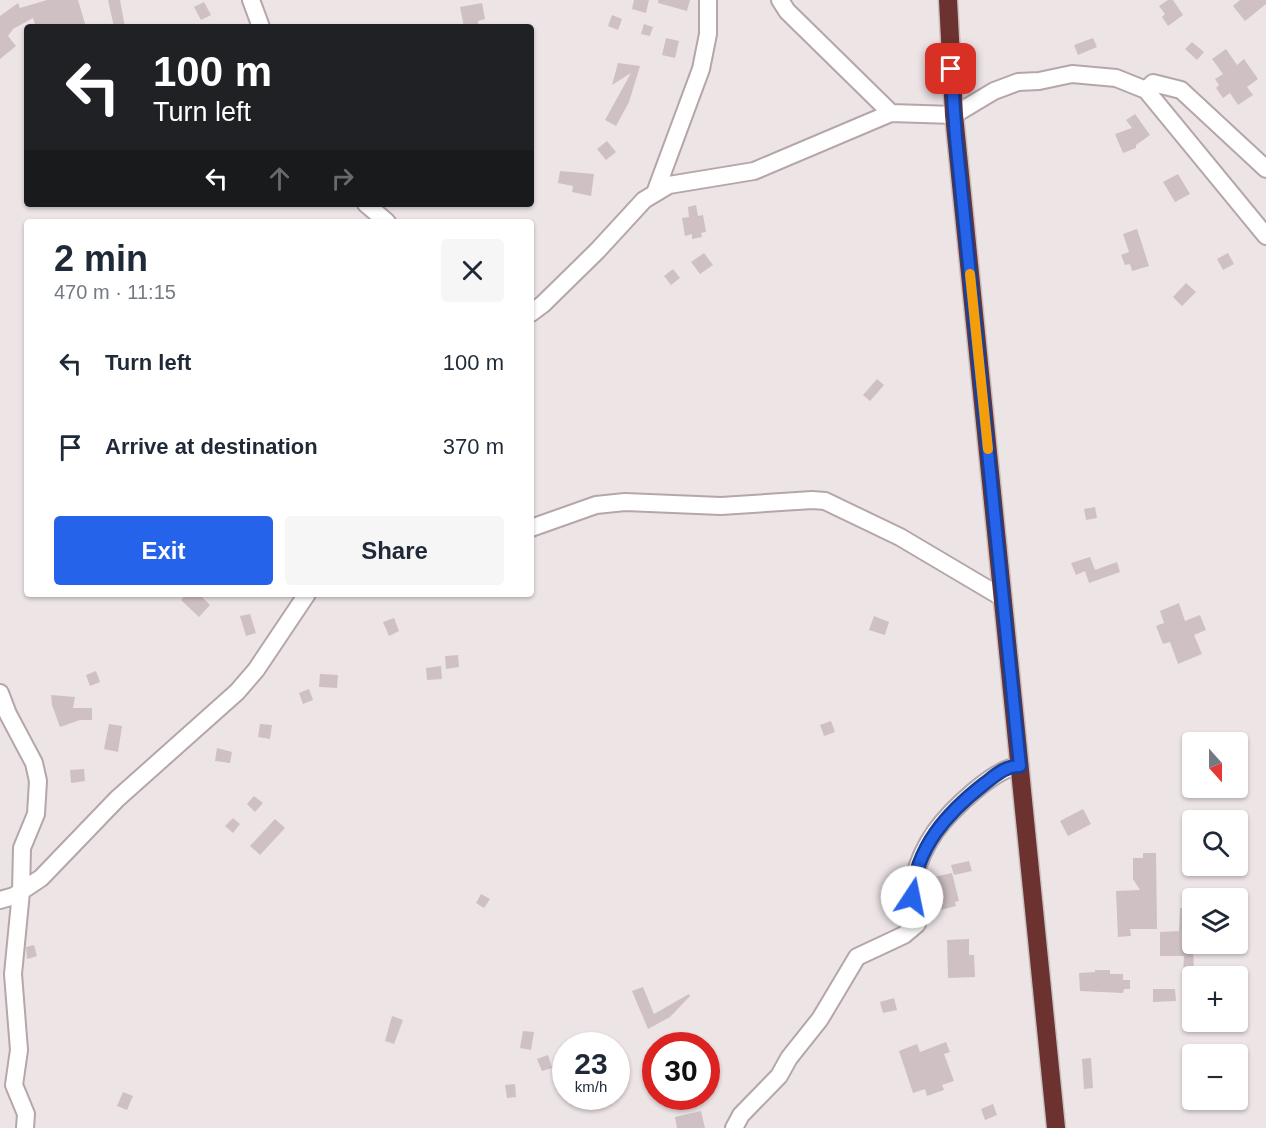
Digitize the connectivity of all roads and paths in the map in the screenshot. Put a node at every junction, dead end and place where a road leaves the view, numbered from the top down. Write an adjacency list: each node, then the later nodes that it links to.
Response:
1 (250, 0): 5 (street)
2 (708, 0): 10 (street)
3 (780, 0): 7 (street)
4 (948, 0): 8 (highway)
5 (260, 24)
6 (1146, 90): 8 (street); 9 (street); 13 (street)
7 (891, 113): 8 (street); 10 (street)
8 (954, 115): 17 (highway)
9 (1266, 169)
10 (655, 193): 14 (street)
11 (370, 207): 12 (street)
12 (384, 219)
13 (1266, 237)
14 (534, 310)
15 (534, 527): 17 (street)
16 (305, 597): 20 (street)
17 (1003, 598): 19 (highway)
18 (0, 693): 20 (street)
19 (1020, 766): 23 (street); 24 (highway)
20 (21, 892): 21 (street); 22 (street)
21 (0, 900)
22 (25, 1128)
23 (734, 1128)
24 (1056, 1128)

